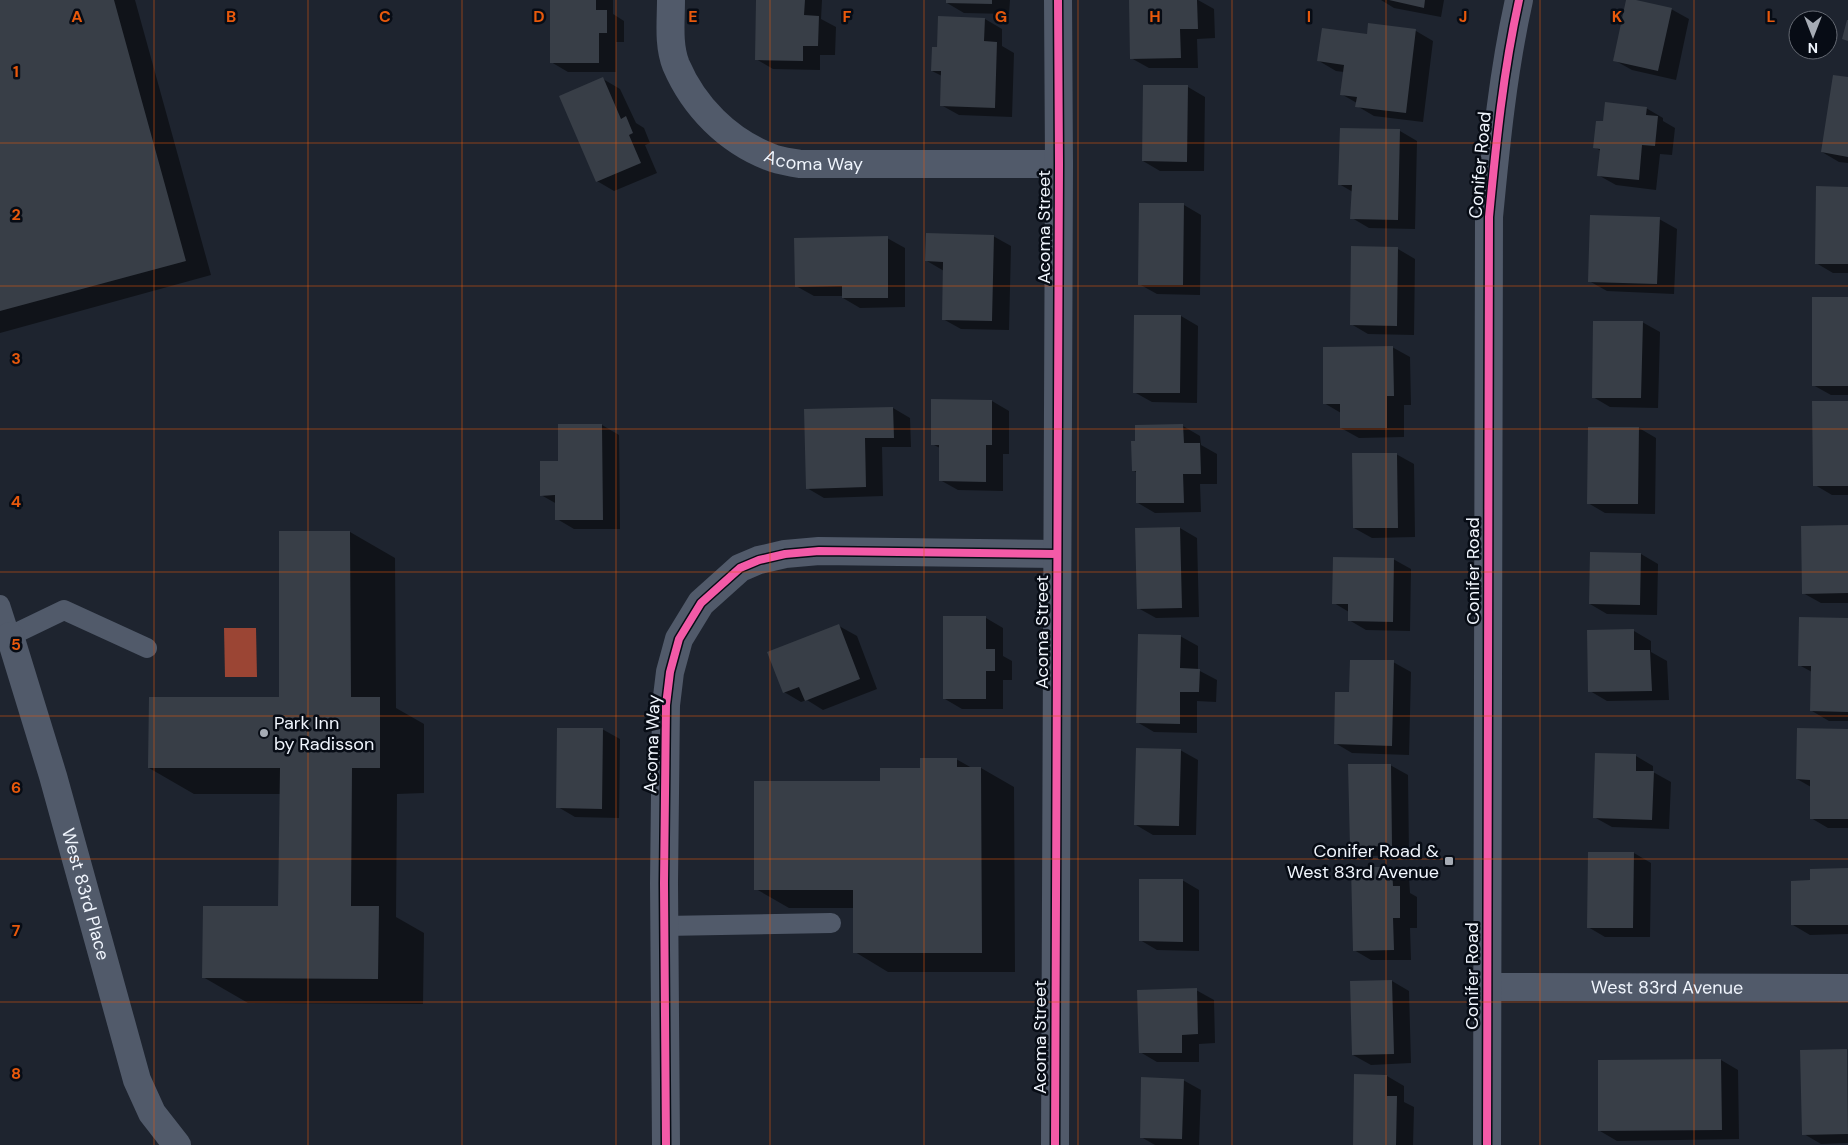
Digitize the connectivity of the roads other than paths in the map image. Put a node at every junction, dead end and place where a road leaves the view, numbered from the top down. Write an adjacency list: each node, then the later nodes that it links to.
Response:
1 (671, 0): 4 (street, Acoma Way)
2 (1058, 0): 4 (street, Acoma Street)
3 (1520, 0): 11 (street, Conifer Road)
4 (1059, 164): 5 (street, Acoma Street)
5 (1057, 554): 10 (street, Acoma Way); 15 (street, Acoma Street)
6 (0, 605): 7 (lane)
7 (10, 636): 8 (lane); 13 (street, West 83rd Place)
8 (147, 648)
9 (831, 923): 10 (lane)
10 (664, 926): 14 (street, Acoma Way)
11 (1487, 987): 12 (street, West 83rd Avenue); 16 (street, Conifer Road)
12 (1848, 988)
13 (177, 1145)
14 (666, 1145)
15 (1055, 1145)
16 (1487, 1145)

